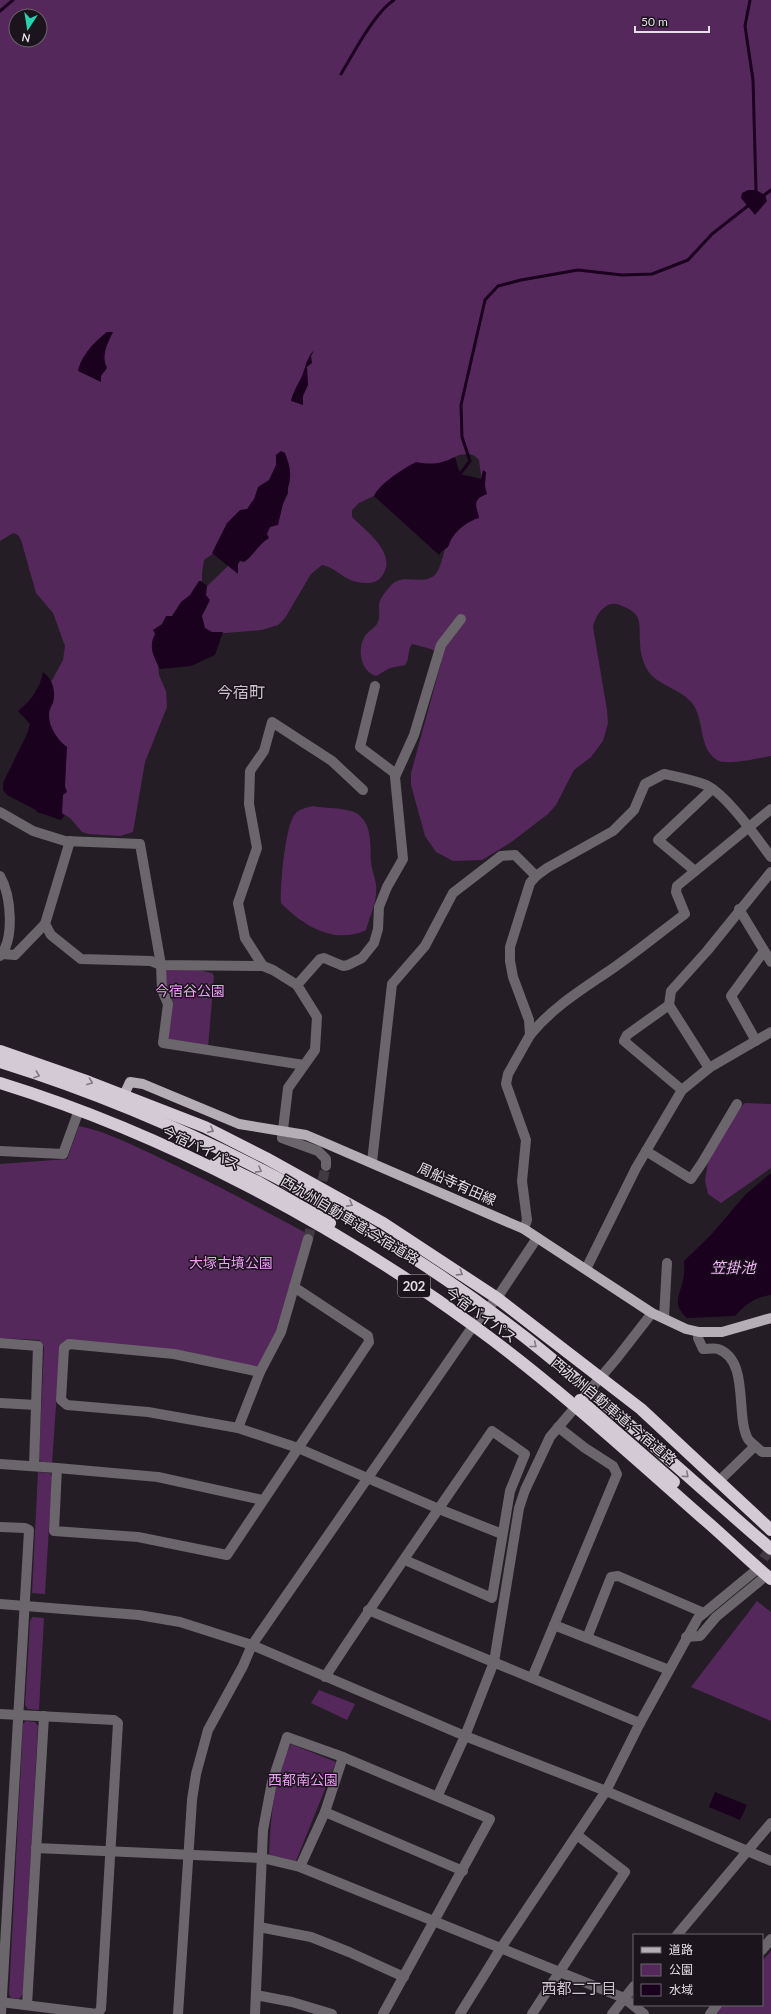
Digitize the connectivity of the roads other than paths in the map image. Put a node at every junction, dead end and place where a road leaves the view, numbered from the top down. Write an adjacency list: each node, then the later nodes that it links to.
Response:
1 (461, 618): 3 (street)
2 (375, 686): 3 (street)
3 (396, 774): 22 (street)
4 (712, 789): 8 (street); 11 (street); 14 (street)
5 (363, 790): 21 (street)
6 (771, 809): 8 (street)
7 (0, 812): 9 (street)
8 (748, 827): 10 (street); 11 (street)
9 (70, 841): 16 (street); 20 (street)
10 (771, 857)
11 (695, 871): 25 (street)
12 (771, 872): 15 (street)
13 (0, 876): 18 (street)
14 (536, 876): 25 (street); 40 (street)
15 (739, 909): 17 (street); 23 (street)
16 (45, 924): 18 (street); 20 (street)
17 (764, 951): 19 (street); 26 (street)
18 (1, 955)
19 (771, 962)
20 (160, 965): 21 (street); 29 (street)
21 (263, 966): 22 (street)
22 (297, 986): 29 (street)
23 (669, 1005): 30 (street); 33 (street)
24 (771, 1032): 26 (street)
25 (530, 1035): 42 (street)
26 (756, 1041): 30 (street)
27 (0, 1051): 34 (highway, 今宿バイパス / 202, one-way to 34)
28 (0, 1062): 73 (highway, 西九州自動車道;今宿道路, one-way to 73)
29 (304, 1065): 37 (street)
30 (709, 1068): 33 (street)
31 (0, 1077): 76 (highway, 西九州自動車道;今宿道路)
32 (0, 1083): 36 (highway, 今宿バイパス / 202)
33 (682, 1090): 38 (street)
34 (124, 1095): 37 (main road, 周船寺有田線); 48 (highway, 今宿バイパス / 202, one-way to 48)
35 (737, 1104): 38 (street)
36 (79, 1110): 39 (street); 52 (highway, 今宿バイパス / 202)
37 (282, 1130): 40 (main road, 周船寺有田線); 41 (street)
38 (646, 1150): 46 (street)
39 (0, 1151)
40 (372, 1162): 42 (main road, 周船寺有田線)
41 (326, 1166)
42 (524, 1228): 43 (main road, 周船寺有田線)
43 (536, 1238): 46 (main road, 周船寺有田線); 48 (street)
44 (308, 1239): 47 (street)
45 (667, 1263): 50 (street)
46 (586, 1269): 49 (main road, 周船寺有田線)
47 (294, 1287): 55 (street); 61 (street)
48 (497, 1298): 52 (street); 67 (highway, 今宿バイパス / 202)
49 (652, 1313): 50 (main road, 周船寺有田線); 58 (street)
50 (664, 1318): 53 (main road, 周船寺有田線)
51 (771, 1318): 53 (main road, 周船寺有田線)
52 (473, 1326): 66 (street); 76 (highway, 今宿バイパス / 202)
53 (699, 1332): 60 (street)
54 (0, 1343): 57 (street)
55 (260, 1372): 59 (street); 59 (street)
56 (0, 1404): 57 (street)
57 (36, 1405): 64 (street)
58 (562, 1423): 81 (street); 85 (street)
59 (238, 1428): 61 (street)
60 (755, 1446): 62 (street); 67 (street)
61 (298, 1448): 66 (street); 68 (street)
62 (771, 1452)
63 (0, 1464): 64 (street)
64 (34, 1466): 65 (street)
65 (57, 1468): 68 (street); 68 (street)
66 (367, 1478): 69 (street); 84 (street)
67 (718, 1482): 71 (highway, 今宿バイパス / 202)
68 (262, 1500)
69 (439, 1509): 72 (street); 72 (street); 74 (street)
70 (0, 1527): 78 (street)
71 (771, 1530)
72 (502, 1534): 74 (street)
73 (771, 1549)
74 (405, 1560): 79 (street)
75 (756, 1571): 80 (street)
76 (770, 1574): 82 (street)
77 (0, 1604): 78 (street)
78 (24, 1605): 84 (street); 90 (street)
79 (368, 1610): 85 (street); 87 (street)
80 (704, 1613): 82 (street); 83 (street)
81 (554, 1625): 83 (street); 88 (street)
82 (686, 1637): 86 (street)
83 (587, 1638): 86 (street)
84 (252, 1644): 87 (street); 104 (street)
85 (494, 1662): 88 (street); 93 (street)
86 (669, 1670): 92 (street)
87 (325, 1677): 93 (street)
88 (532, 1678): 92 (street)
89 (0, 1714): 90 (street)
90 (20, 1715): 91 (street); 100 (street)
91 (44, 1716): 101 (street); 102 (street)
92 (640, 1723): 95 (street)
93 (465, 1736): 95 (street); 96 (street)
94 (343, 1757): 96 (street); 97 (street); 105 (street)
95 (606, 1791): 99 (street); 103 (street)
96 (438, 1795): 108 (street)
97 (325, 1812): 107 (street); 108 (street)
98 (771, 1823): 103 (street)
99 (577, 1835): 113 (street); 115 (street)
100 (5, 1845): 120 (street)
101 (36, 1848): 102 (street); 121 (street)
102 (110, 1850): 104 (street); 121 (street)
103 (746, 1851): 106 (street); 111 (street)
104 (188, 1855): 105 (street); 126 (street)
105 (262, 1858): 107 (street); 110 (street)
106 (771, 1862)
107 (300, 1866): 109 (street)
108 (463, 1871): 109 (street)
109 (435, 1922): 113 (street); 116 (street)
110 (259, 1927): 116 (street); 118 (street)
111 (678, 1934)
112 (771, 1939): 114 (street)
113 (501, 1948): 115 (street); 130 (street)
114 (763, 1949)
115 (560, 1972): 119 (street); 131 (street)
116 (404, 1977): 129 (street)
117 (633, 1987): 119 (street)
118 (256, 1995): 127 (street); 128 (street)
119 (624, 1998): 122 (street); 132 (street)
120 (1, 2002): 121 (street); 125 (street)
121 (27, 2005)
122 (633, 2005)
123 (634, 2006): 133 (street)
124 (716, 2006): 134 (street)
125 (1, 2014)
126 (178, 2014)
127 (255, 2014)
128 (332, 2014)
129 (383, 2014)
130 (460, 2014)
131 (532, 2014)
132 (612, 2014)
133 (644, 2014)
134 (710, 2014)

